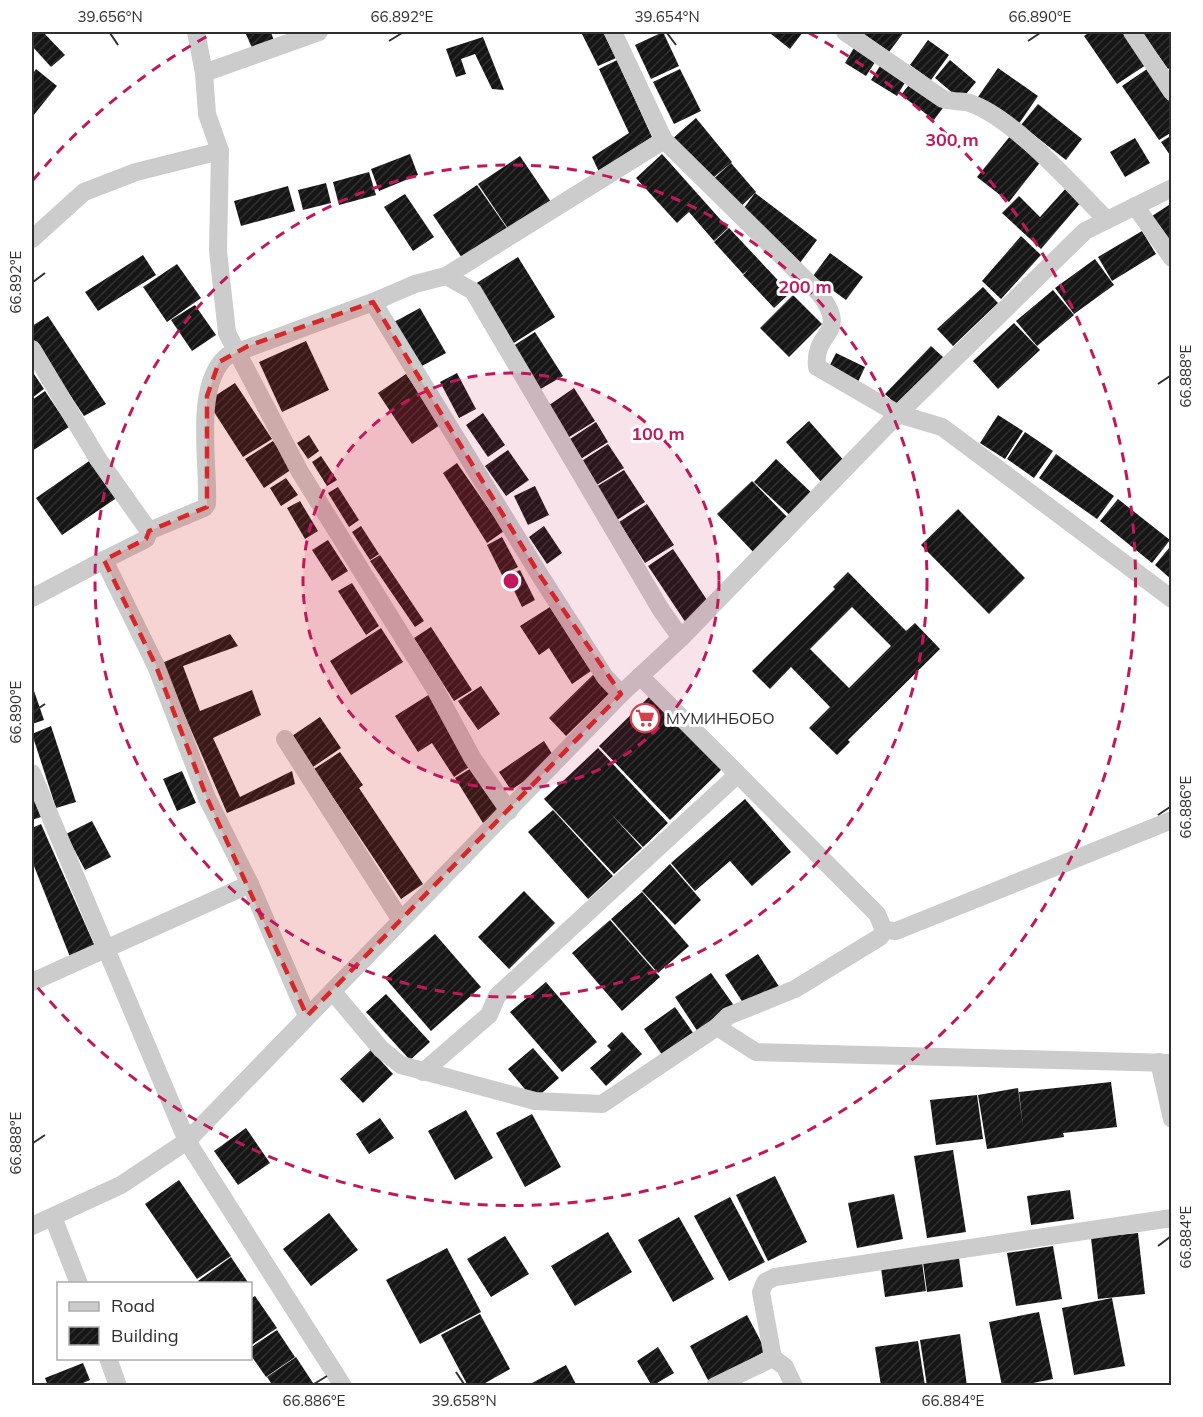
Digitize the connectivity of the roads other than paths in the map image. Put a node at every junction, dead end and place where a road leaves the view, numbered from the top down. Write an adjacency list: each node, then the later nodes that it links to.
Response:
1 (196, 32): 6 (street)
2 (319, 32): 6 (street)
3 (613, 32): 8 (street)
4 (845, 32): 12 (street)
5 (1132, 32): 7 (street)
6 (204, 73): 9 (street)
7 (1172, 92)
8 (664, 140): 15 (street); 19 (street)
9 (220, 151): 13 (street); 18 (street)
10 (1172, 188): 11 (street)
11 (1135, 206): 12 (street); 14 (street)
12 (1107, 220): 19 (street)
13 (32, 239)
14 (1172, 258)
15 (446, 276): 16 (street); 24 (street)
16 (373, 302): 18 (street); 26 (street)
17 (32, 349): 20 (street)
18 (235, 354): 20 (street); 30 (street)
19 (898, 414): 23 (street); 24 (street)
20 (148, 531): 21 (street)
21 (105, 560): 22 (street); 32 (street)
22 (32, 598)
23 (1172, 599)
24 (681, 638): 25 (street)
25 (640, 676): 26 (street); 29 (street)
26 (621, 694): 30 (street)
27 (285, 740): 33 (street)
28 (32, 772): 35 (street)
29 (737, 775): 34 (street); 41 (street)
30 (508, 811): 33 (street)
31 (1172, 820): 34 (street)
32 (250, 884): 35 (street); 38 (street)
33 (400, 919): 37 (street)
34 (884, 930): 39 (street)
35 (108, 949): 36 (street); 43 (street)
36 (32, 982)
37 (333, 992): 38 (street); 41 (street)
38 (307, 1016): 43 (street)
39 (717, 1028): 40 (street); 41 (street)
40 (1165, 1062): 42 (street)
41 (423, 1072)
42 (1172, 1119)
43 (187, 1141): 44 (street); 51 (street)
44 (53, 1216): 46 (street); 47 (street)
45 (1172, 1218): 48 (street)
46 (32, 1226)
47 (78, 1282)
48 (773, 1358): 52 (street); 53 (street)
49 (108, 1360): 50 (street)
50 (118, 1386)
51 (343, 1386)
52 (715, 1386)
53 (794, 1386)

